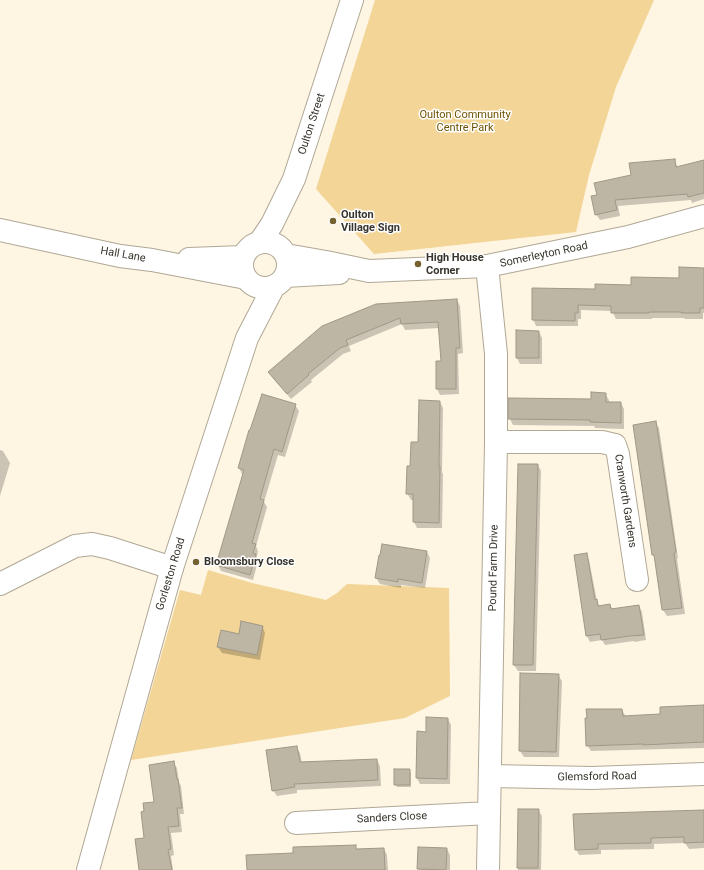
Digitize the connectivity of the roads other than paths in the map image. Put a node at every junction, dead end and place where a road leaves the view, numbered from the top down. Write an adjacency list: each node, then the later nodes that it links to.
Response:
1 (352, 0): 2 (main road, Oulton Street)
2 (294, 179): 5 (main road, Oulton Street); 6 (main road)
3 (704, 216): 9 (main road, Somerleyton Road)
4 (0, 230): 8 (main road, Hall Lane)
5 (260, 242): 6 (main road); 7 (main road)
6 (283, 251): 10 (main road, Somerleyton Road); 12 (main road)
7 (243, 257): 8 (main road); 11 (main road)
8 (152, 260): 11 (main road, Hall Lane)
9 (487, 266): 10 (main road, Somerleyton Road); 14 (main road, Pound Farm Drive)
10 (368, 271): 12 (main road)
11 (248, 280): 12 (main road); 13 (main road)
12 (280, 281): 13 (main road, Gorleston Road)
13 (247, 338): 15 (main road, Gorleston Road)
14 (496, 442): 16 (main road, Cranworth Gardens); 19 (main road, Pound Farm Drive)
15 (172, 568): 17 (main road); 22 (main road, Gorleston Road)
16 (637, 580)
17 (0, 584)
18 (704, 774): 19 (main road, Glemsford Road)
19 (490, 776): 20 (main road, Pound Farm Drive)
20 (489, 813): 21 (main road, Sanders Close); 23 (main road, Pound Farm Drive)
21 (296, 823)
22 (88, 870)
23 (488, 870)

